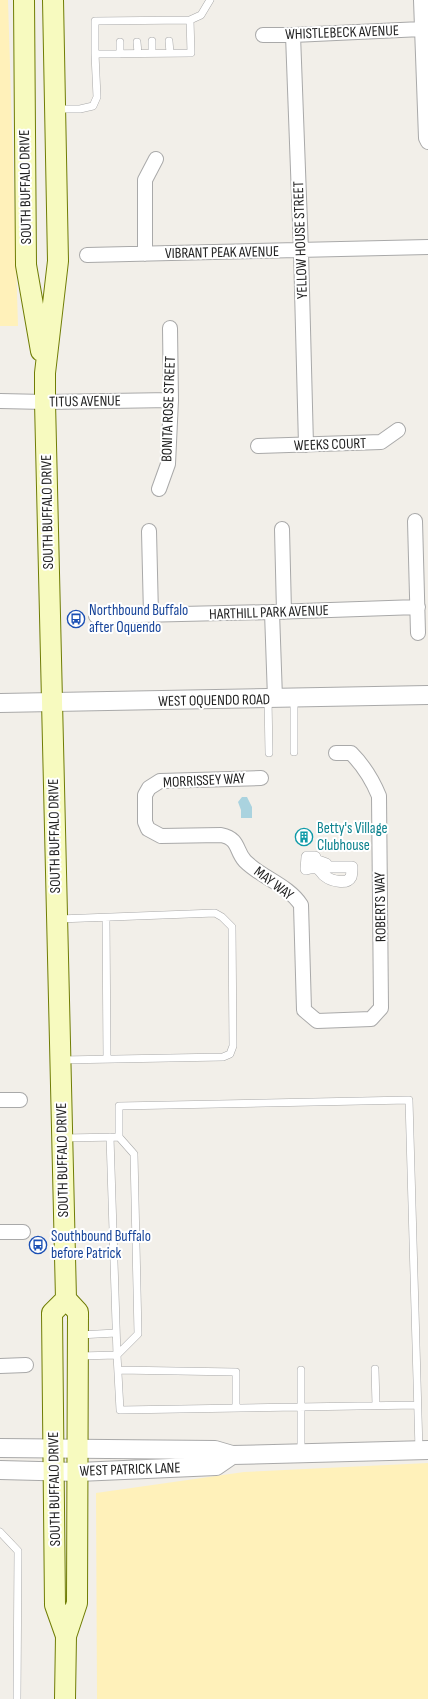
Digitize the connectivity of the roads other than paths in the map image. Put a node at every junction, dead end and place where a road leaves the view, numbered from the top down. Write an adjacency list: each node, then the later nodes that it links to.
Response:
1 (24, 0): 26 (main road, SOUTH BUFFALO DRIVE)
2 (53, 0): 18 (main road, SOUTH BUFFALO DRIVE)
3 (210, 0): 5 (lane)
4 (421, 0): 6 (street)
5 (190, 20): 15 (lane); 16 (lane)
6 (422, 29): 8 (street, WHISTLEBECK AVENUE); 19 (street)
7 (263, 35): 8 (street, WHISTLEBECK AVENUE)
8 (293, 35): 22 (street, YELLOW HOUSE STREET)
9 (152, 41): 14 (lane)
10 (169, 41): 15 (lane)
11 (120, 42): 17 (lane)
12 (137, 42): 13 (lane)
13 (138, 53): 14 (lane); 17 (lane)
14 (152, 53): 15 (lane)
15 (170, 53)
16 (95, 54): 17 (lane); 18 (lane)
17 (120, 54)
18 (55, 109): 26 (main road, SOUTH BUFFALO DRIVE)
19 (428, 142)
20 (156, 159): 23 (street)
21 (428, 247): 22 (street, VIBRANT PEAK AVENUE)
22 (301, 250): 23 (street, VIBRANT PEAK AVENUE); 31 (street, YELLOW HOUSE STREET)
23 (145, 254): 24 (street, VIBRANT PEAK AVENUE)
24 (87, 255)
25 (170, 328): 27 (street, BONITA ROSE STREET)
26 (45, 373): 29 (main road, SOUTH BUFFALO DRIVE)
27 (170, 400): 29 (street, TITUS AVENUE); 33 (street, BONITA ROSE STREET)
28 (0, 401): 29 (street, TITUS AVENUE)
29 (45, 402): 46 (main road, SOUTH BUFFALO DRIVE)
30 (398, 430): 31 (street, WEEKS COURT)
31 (306, 445): 32 (street, WEEKS COURT)
32 (258, 446)
33 (158, 489)
34 (415, 521): 37 (street)
35 (282, 529): 38 (street)
36 (149, 531): 39 (street)
37 (418, 607): 38 (street, HARTHILL PARK AVENUE); 41 (street)
38 (278, 612): 39 (street, HARTHILL PARK AVENUE); 43 (street)
39 (151, 615): 40 (street, HARTHILL PARK AVENUE)
40 (96, 616)
41 (418, 633)
42 (428, 695): 44 (street, WEST OQUENDO ROAD)
43 (272, 698): 44 (street, WEST OQUENDO ROAD); 46 (street, WEST OQUENDO ROAD); 49 (lane)
44 (294, 698): 47 (lane)
45 (0, 703): 46 (street, WEST OQUENDO ROAD)
46 (51, 703): 53 (main road, SOUTH BUFFALO DRIVE)
47 (294, 752)
48 (336, 752): 54 (street, ROBERTS WAY)
49 (269, 753)
50 (261, 778): 51 (street, MORRISSEY WAY)
51 (148, 829): 54 (street, MAY WAY)
52 (106, 918): 53 (lane); 55 (lane); 55 (lane)
53 (56, 919): 56 (main road, SOUTH BUFFALO DRIVE)
54 (311, 1016)
55 (107, 1059): 56 (lane)
56 (60, 1060): 61 (main road, SOUTH BUFFALO DRIVE)
57 (0, 1100): 58 (street)
58 (20, 1100)
59 (110, 1137): 60 (lane); 61 (lane); 65 (lane)
60 (119, 1137): 67 (lane); 75 (lane)
61 (62, 1138): 64 (main road, SOUTH BUFFALO DRIVE)
62 (0, 1232): 63 (street)
63 (23, 1232)
64 (66, 1299): 66 (main road, SOUTH BUFFALO DRIVE); 79 (main road, SOUTH BUFFALO DRIVE)
65 (116, 1333): 66 (lane); 67 (lane)
66 (78, 1335): 68 (main road, SOUTH BUFFALO DRIVE)
67 (117, 1355): 68 (lane); 72 (lane)
68 (78, 1356): 80 (main road, SOUTH BUFFALO DRIVE)
69 (26, 1365): 70 (street)
70 (0, 1366)
71 (375, 1369): 74 (lane)
72 (118, 1370): 77 (lane); 77 (lane)
73 (301, 1370): 76 (lane)
74 (376, 1405): 75 (lane); 76 (lane)
75 (417, 1405): 81 (lane)
76 (302, 1407): 77 (lane); 82 (lane)
77 (236, 1408)
78 (0, 1448): 79 (street, WEST PATRICK LANE)
79 (54, 1449): 80 (street, WEST PATRICK LANE); 85 (main road, SOUTH BUFFALO DRIVE)
80 (78, 1449): 83 (street, WEST PATRICK LANE); 86 (main road, SOUTH BUFFALO DRIVE)
81 (423, 1450): 82 (street, WEST PATRICK LANE)
82 (301, 1452): 83 (street, WEST PATRICK LANE)
83 (232, 1455): 86 (street, WEST PATRICK LANE)
84 (0, 1470): 85 (street, WEST PATRICK LANE)
85 (54, 1471): 86 (street, WEST PATRICK LANE); 88 (main road, SOUTH BUFFALO DRIVE)
86 (78, 1472): 88 (main road, SOUTH BUFFALO DRIVE)
87 (0, 1532): 89 (lane)
88 (66, 1636): 90 (main road, SOUTH BUFFALO DRIVE)
89 (17, 1699)
90 (65, 1699)

